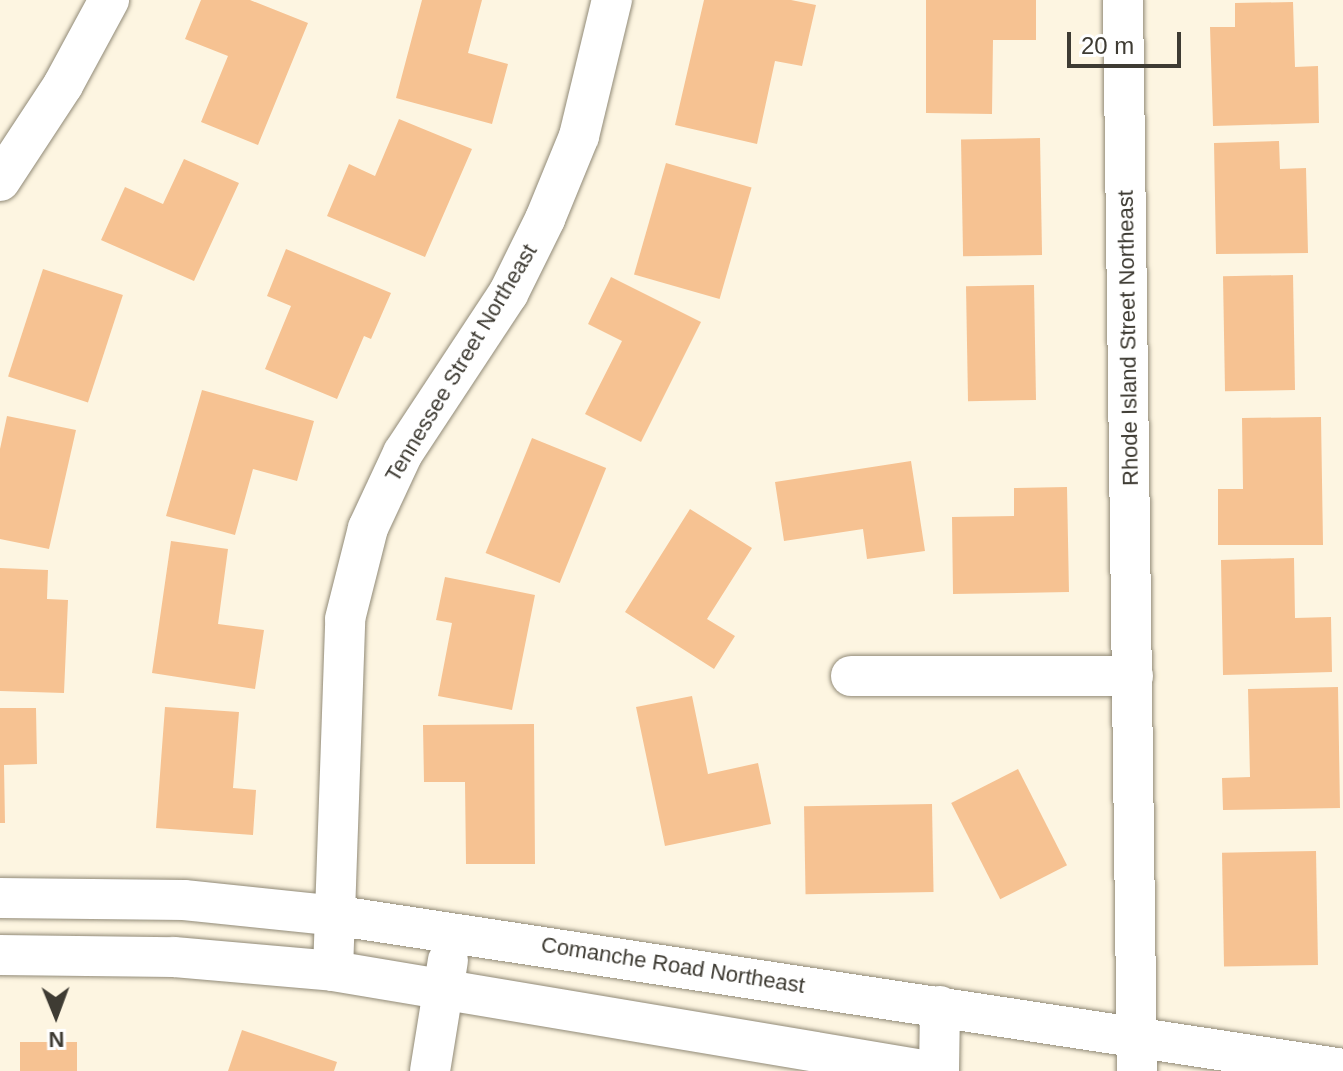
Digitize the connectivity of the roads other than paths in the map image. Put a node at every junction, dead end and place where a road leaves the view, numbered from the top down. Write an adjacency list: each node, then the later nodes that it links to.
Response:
1 (109, 0): 4 (street)
2 (612, 0): 8 (street, Tennessee Street Northeast)
3 (1123, 0): 6 (street, Rhode Island Street Northeast)
4 (0, 181)
5 (851, 676): 6 (street)
6 (1133, 676): 14 (street, Rhode Island Street Northeast)
7 (0, 898): 8 (street, Comanche Road Northeast)
8 (339, 916): 9 (street, Comanche Road Northeast); 11 (street, Tennessee Street Northeast)
9 (452, 932): 12 (street); 13 (street, Comanche Road Northeast)
10 (0, 955): 11 (street)
11 (333, 971): 12 (street)
12 (443, 987): 16 (street); 17 (street)
13 (940, 1006): 14 (street, Comanche Road Northeast); 18 (street)
14 (1138, 1053): 15 (street, Comanche Road Northeast)
15 (1343, 1069)
16 (430, 1071)
17 (929, 1071)
18 (939, 1071)

